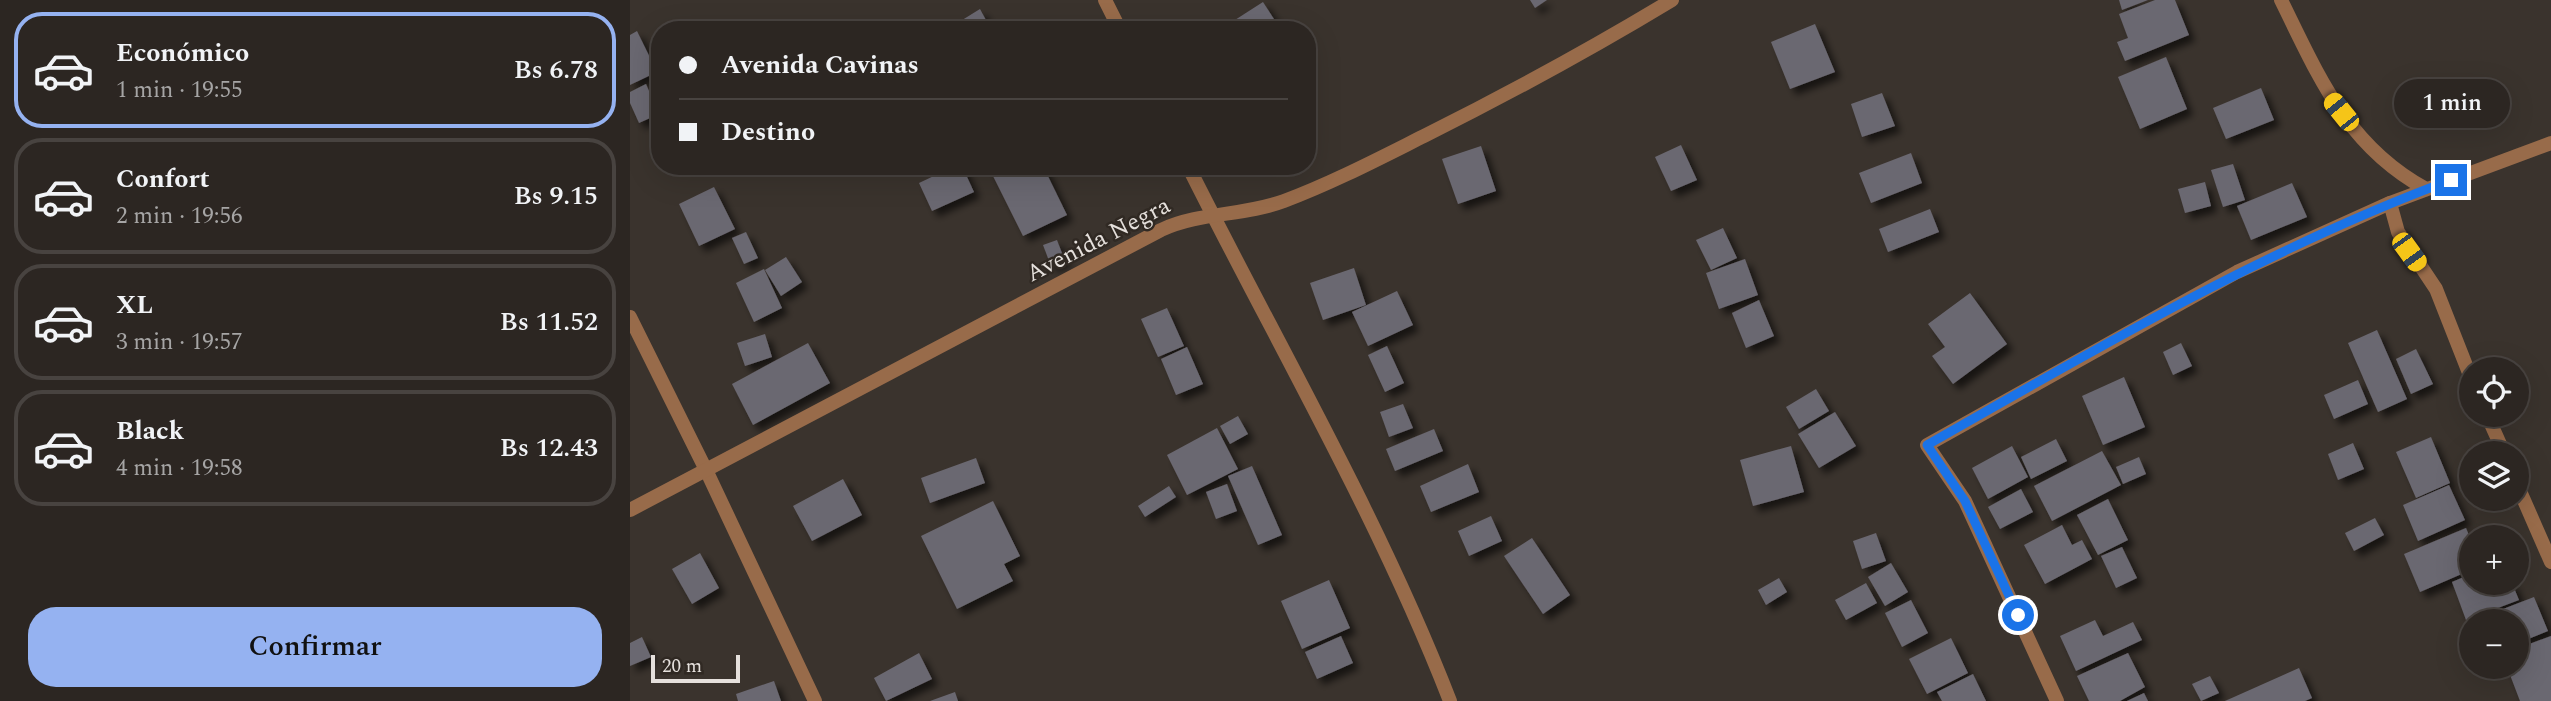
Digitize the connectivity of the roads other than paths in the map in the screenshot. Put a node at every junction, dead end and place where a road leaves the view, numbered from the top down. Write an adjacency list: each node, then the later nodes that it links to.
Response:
1 (1105, 0): 4 (street)
2 (1670, 0): 9 (street, Avenida Negra)
3 (2281, 0): 7 (street)
4 (1116, 21)
5 (2551, 143): 7 (street)
6 (1193, 175): 9 (street)
7 (2426, 189): 8 (street)
8 (2390, 203): 11 (street); 18 (street)
9 (1214, 217): 12 (street, Avenida Negra); 17 (street)
10 (630, 317): 12 (street)
11 (2463, 357)
12 (707, 472): 13 (street, Avenida Negra); 16 (street)
13 (630, 510)
14 (2529, 511): 15 (street)
15 (2551, 562)
16 (815, 701)
17 (1450, 701)
18 (2057, 701)

